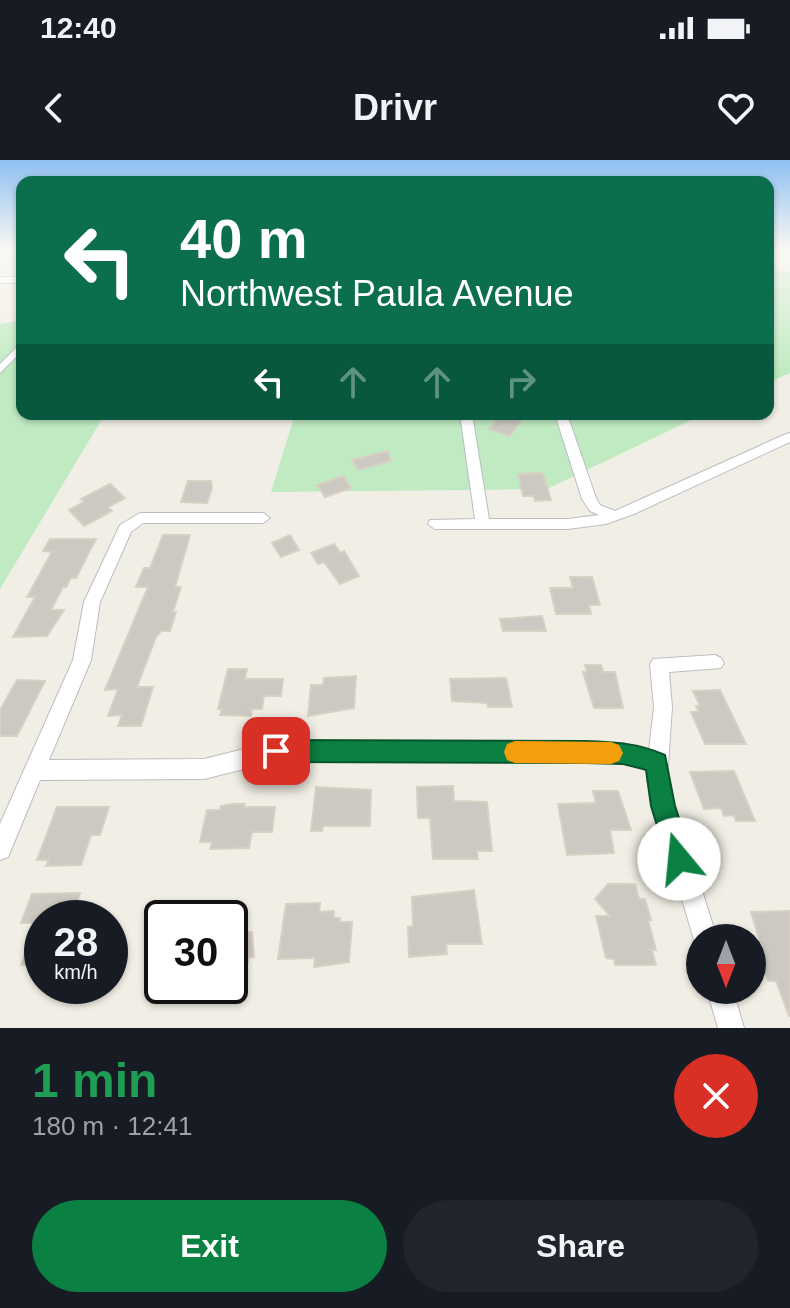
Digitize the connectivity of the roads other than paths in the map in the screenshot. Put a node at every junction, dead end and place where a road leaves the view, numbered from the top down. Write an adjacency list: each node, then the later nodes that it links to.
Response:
1 (16, 352): 2 (street)
2 (0, 370)
3 (467, 420): 9 (street)
4 (563, 420): 6 (street)
5 (790, 437): 6 (street)
6 (614, 516): 9 (street)
7 (263, 518): 12 (street)
8 (435, 524): 9 (street)
9 (483, 524)
10 (715, 663): 11 (street)
11 (657, 763): 12 (street); 14 (street)
12 (35, 770): 13 (street)
13 (0, 849)
14 (701, 924)
15 (724, 1004): 16 (street)
16 (731, 1028)

